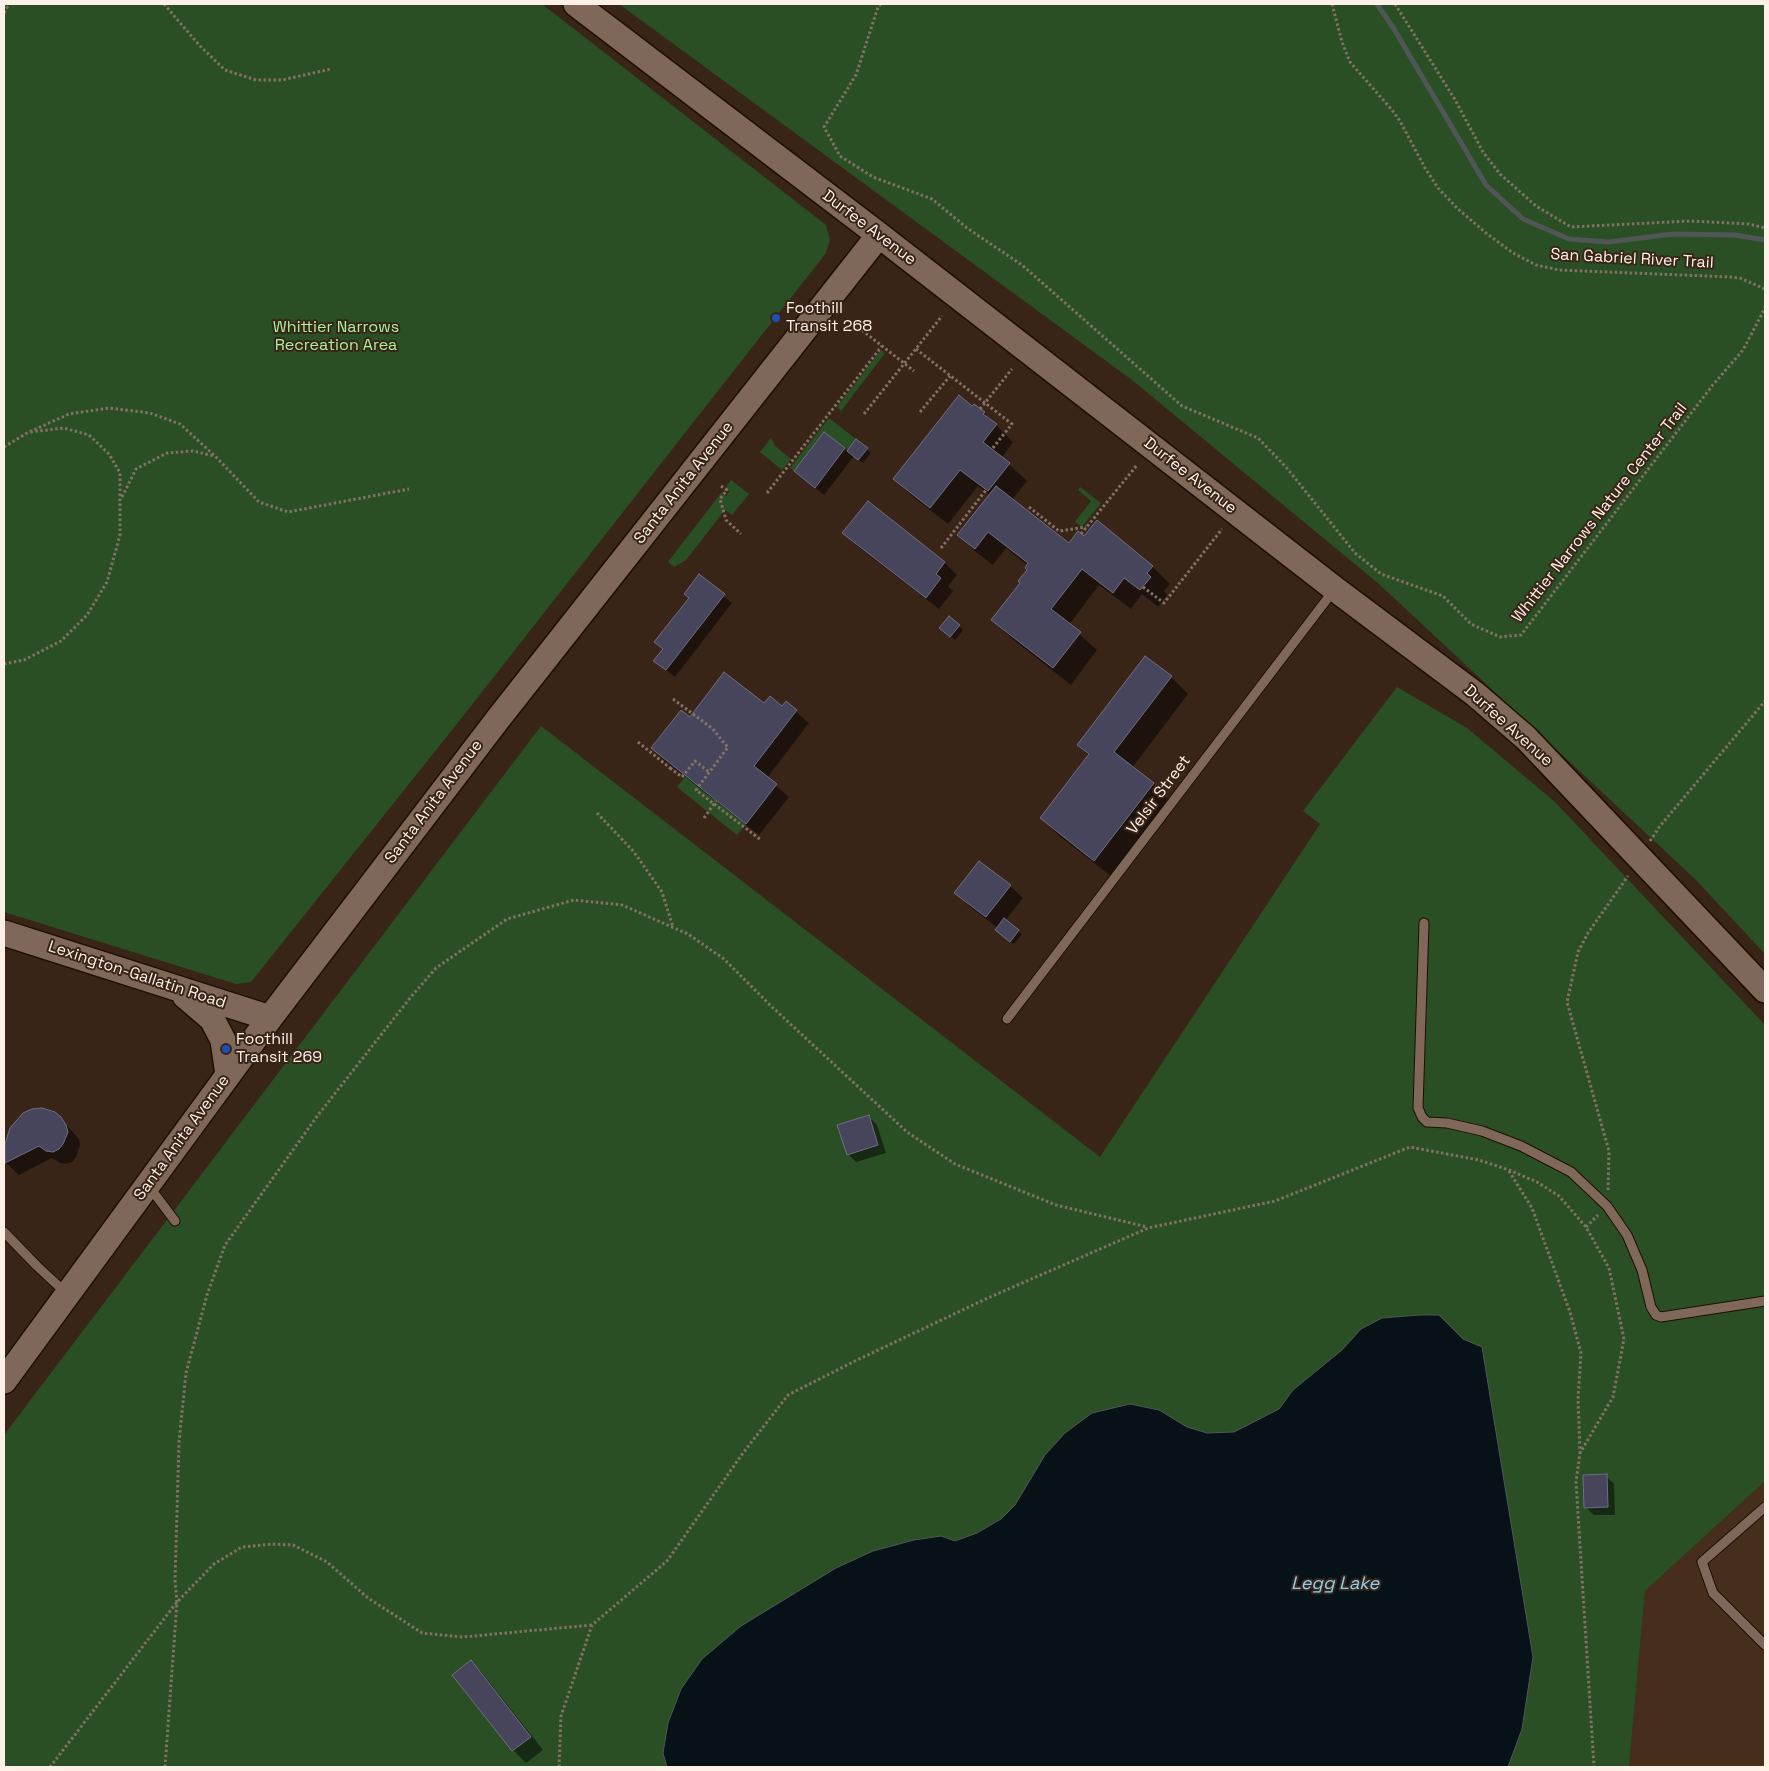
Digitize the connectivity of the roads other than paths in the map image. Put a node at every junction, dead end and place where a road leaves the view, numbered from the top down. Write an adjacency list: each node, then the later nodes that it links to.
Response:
1 (576, 4): 2 (main road, Durfee Avenue)
2 (880, 235): 3 (main road, Durfee Avenue); 8 (main road, Santa Anita Avenue)
3 (1335, 589): 7 (main road, Durfee Avenue); 9 (lane, Velsir Street)
4 (1424, 923): 15 (lane)
5 (4, 933): 6 (main road, Lexington-Gallatin Road)
6 (176, 988): 8 (main road, Lexington-Gallatin Road); 10 (main road)
7 (1765, 990)
8 (270, 1018): 10 (main road, Santa Anita Avenue)
9 (1007, 1019)
10 (228, 1075): 11 (main road, Santa Anita Avenue)
11 (148, 1185): 12 (lane); 14 (main road, Santa Anita Avenue)
12 (176, 1221)
13 (4, 1232): 14 (lane)
14 (67, 1294): 16 (main road, Santa Anita Avenue)
15 (1765, 1300)
16 (4, 1381)
17 (1765, 1508): 18 (lane)
18 (1765, 1645)

